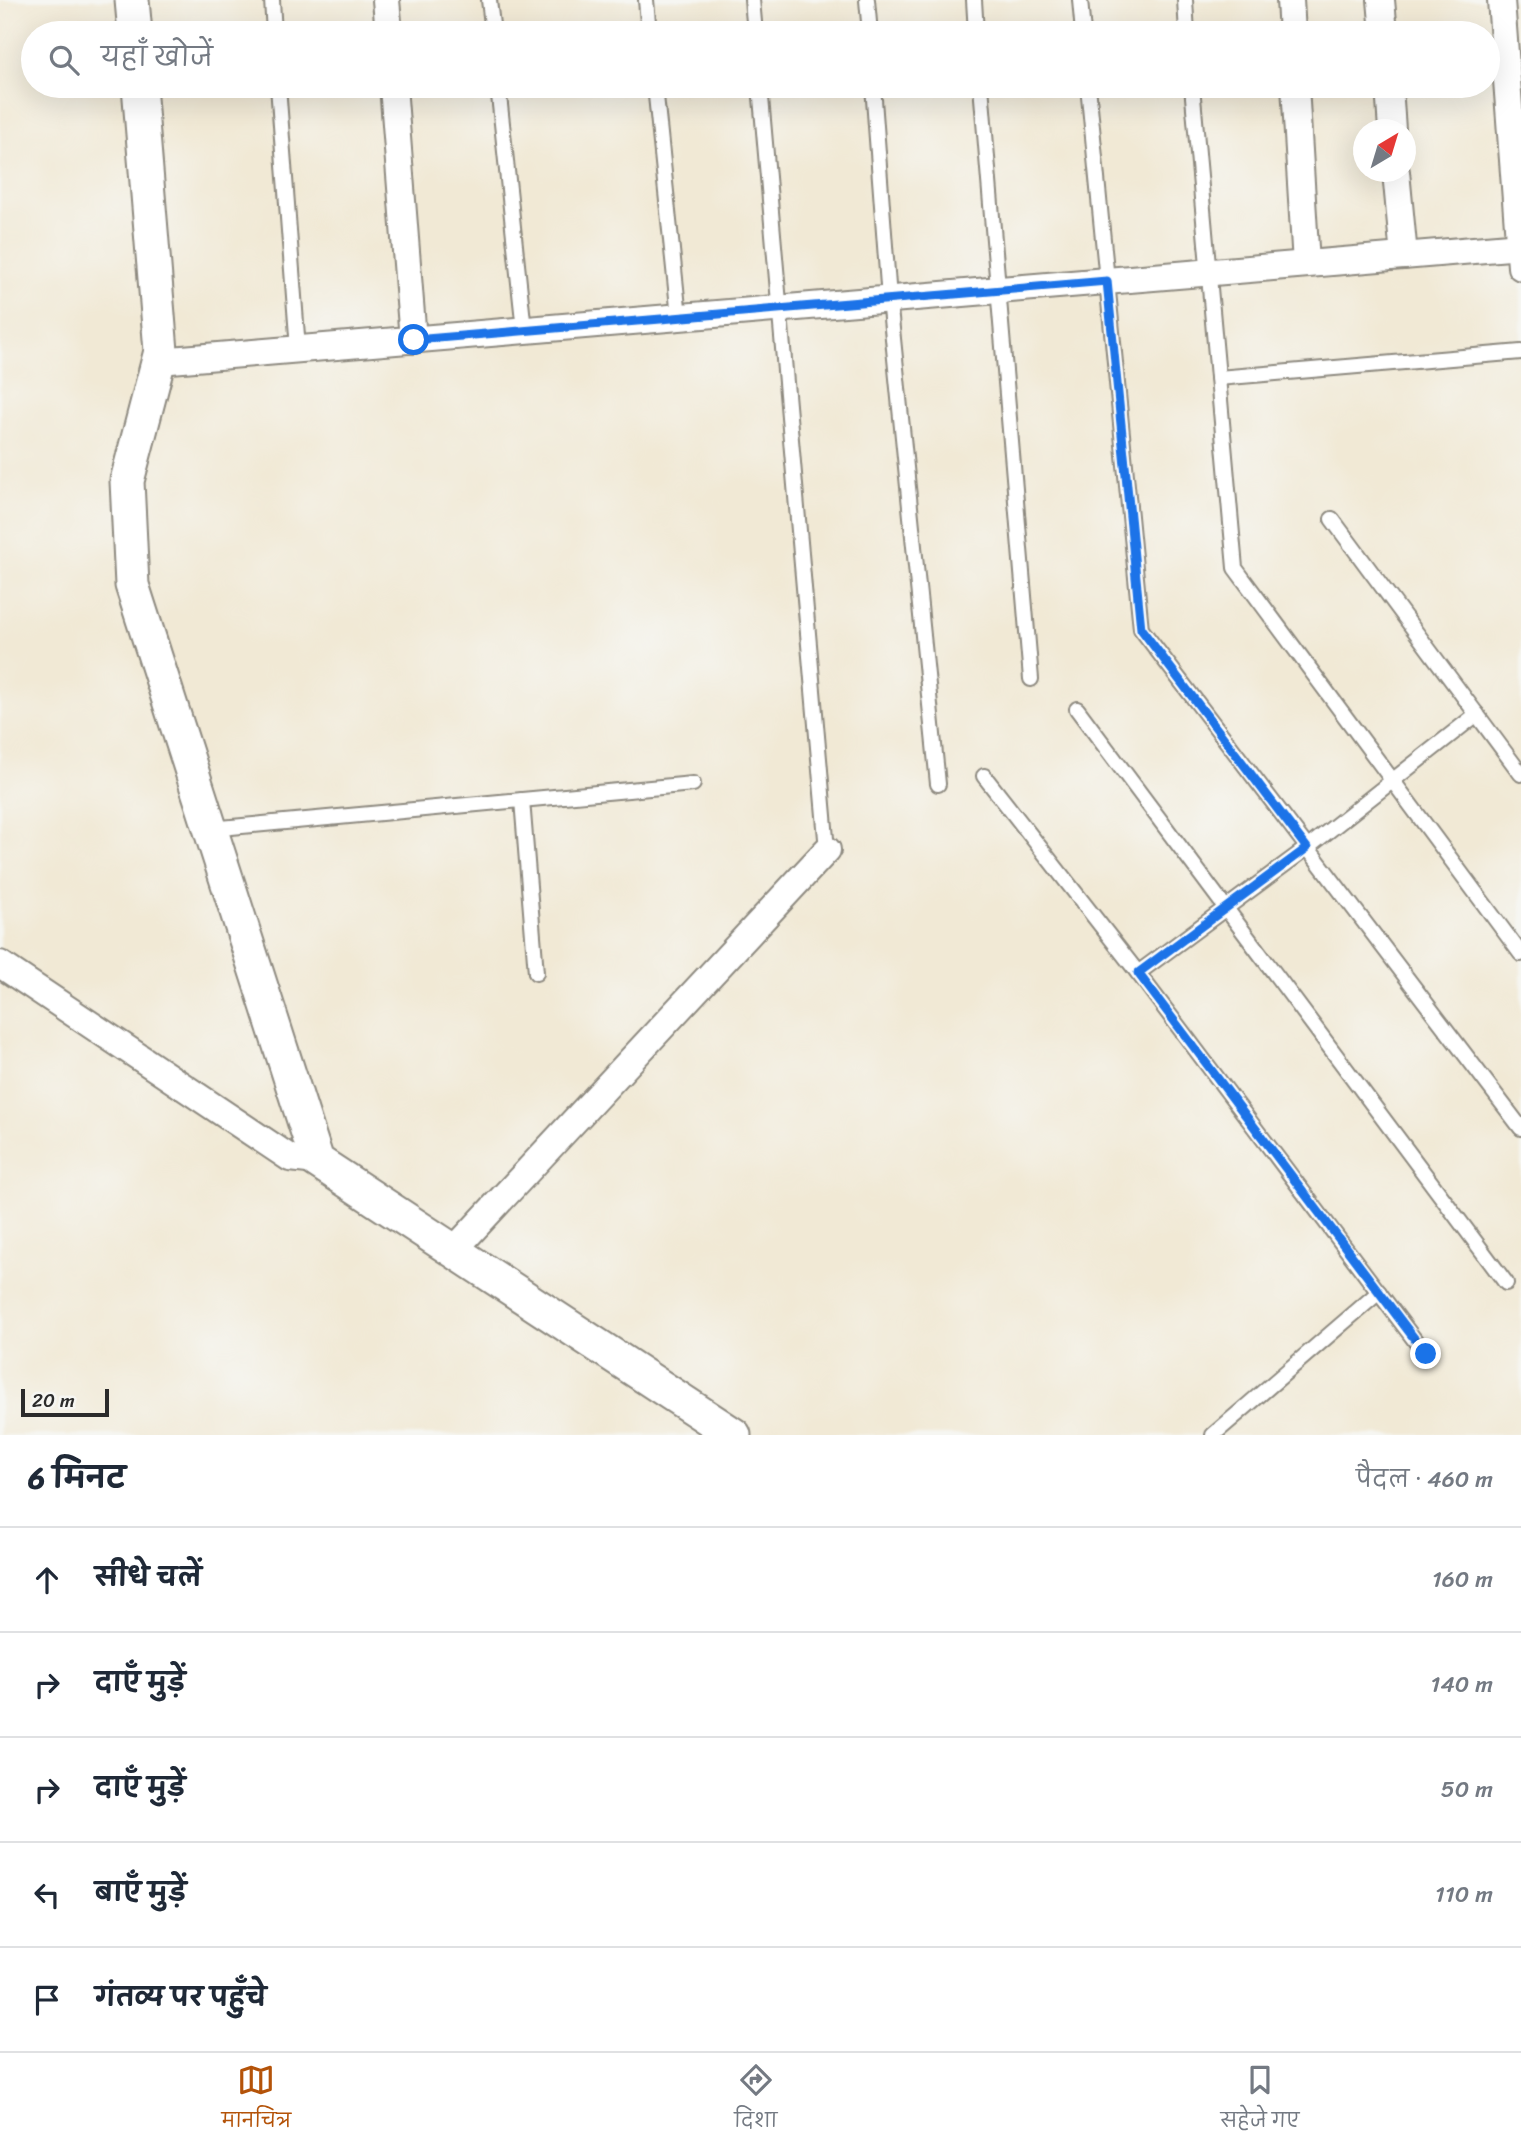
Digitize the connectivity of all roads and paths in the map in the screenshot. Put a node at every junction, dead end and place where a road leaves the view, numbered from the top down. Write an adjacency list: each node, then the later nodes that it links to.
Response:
1 (132, 0): 14 (street)
2 (272, 0): 15 (lane)
3 (386, 0): 16 (street)
4 (489, 0): 17 (lane)
5 (646, 0): 18 (lane)
6 (752, 0): 19 (lane)
7 (867, 0): 20 (lane)
8 (974, 0): 21 (lane)
9 (1080, 0): 22 (lane)
10 (1185, 0): 23 (lane)
11 (1290, 0): 24 (street)
12 (1381, 0): 25 (street)
13 (1502, 0): 40 (street)
14 (134, 21)
15 (273, 21)
16 (388, 21)
17 (492, 21)
18 (648, 21)
19 (754, 21)
20 (869, 21)
21 (975, 21)
22 (1082, 21)
23 (1187, 21)
24 (1291, 21)
25 (1383, 21)
26 (140, 98): 53 (street)
27 (279, 98): 51 (lane)
28 (394, 98): 50 (street)
29 (499, 98): 49 (lane)
30 (656, 98): 48 (lane)
31 (761, 98): 47 (lane)
32 (874, 98): 46 (lane)
33 (982, 98): 45 (lane)
34 (1089, 98): 44 (lane)
35 (1193, 98): 43 (lane)
36 (1296, 98): 42 (street)
37 (1389, 98): 38 (street)
38 (1391, 119)
39 (1397, 182): 41 (street)
40 (1520, 253): 41 (street)
41 (1404, 256): 42 (street)
42 (1306, 264): 43 (street)
43 (1209, 272): 44 (street); 54 (lane)
44 (1107, 281): 45 (street); 66 (lane)
45 (997, 290): 46 (street); 56 (lane)
46 (889, 299): 47 (street); 63 (lane)
47 (779, 309): 48 (street); 67 (lane)
48 (680, 317): 49 (street)
49 (524, 330): 50 (street)
50 (414, 340): 51 (street)
51 (298, 349): 53 (street)
52 (1521, 352): 54 (lane)
53 (159, 361): 65 (street)
54 (1218, 378): 61 (lane)
55 (1332, 519): 58 (lane)
56 (1031, 679)
57 (1077, 709): 68 (lane)
58 (1477, 714): 59 (lane); 61 (lane)
59 (1521, 774)
60 (984, 776): 71 (lane)
61 (1392, 781): 66 (lane); 69 (lane)
62 (692, 784): 64 (lane)
63 (937, 785)
64 (522, 800): 65 (lane); 72 (lane)
65 (210, 829): 74 (street)
66 (1307, 848): 68 (lane); 73 (lane)
67 (827, 850): 75 (street)
68 (1224, 909): 71 (lane); 76 (lane)
69 (1521, 954)
70 (0, 964): 74 (street)
71 (1138, 973): 77 (lane)
72 (536, 974)
73 (1521, 1128)
74 (317, 1161): 75 (street)
75 (453, 1251): 79 (street)
76 (1506, 1283)
77 (1379, 1292): 78 (lane); 80 (lane)
78 (1426, 1354)
79 (734, 1435)
80 (1213, 1435)

